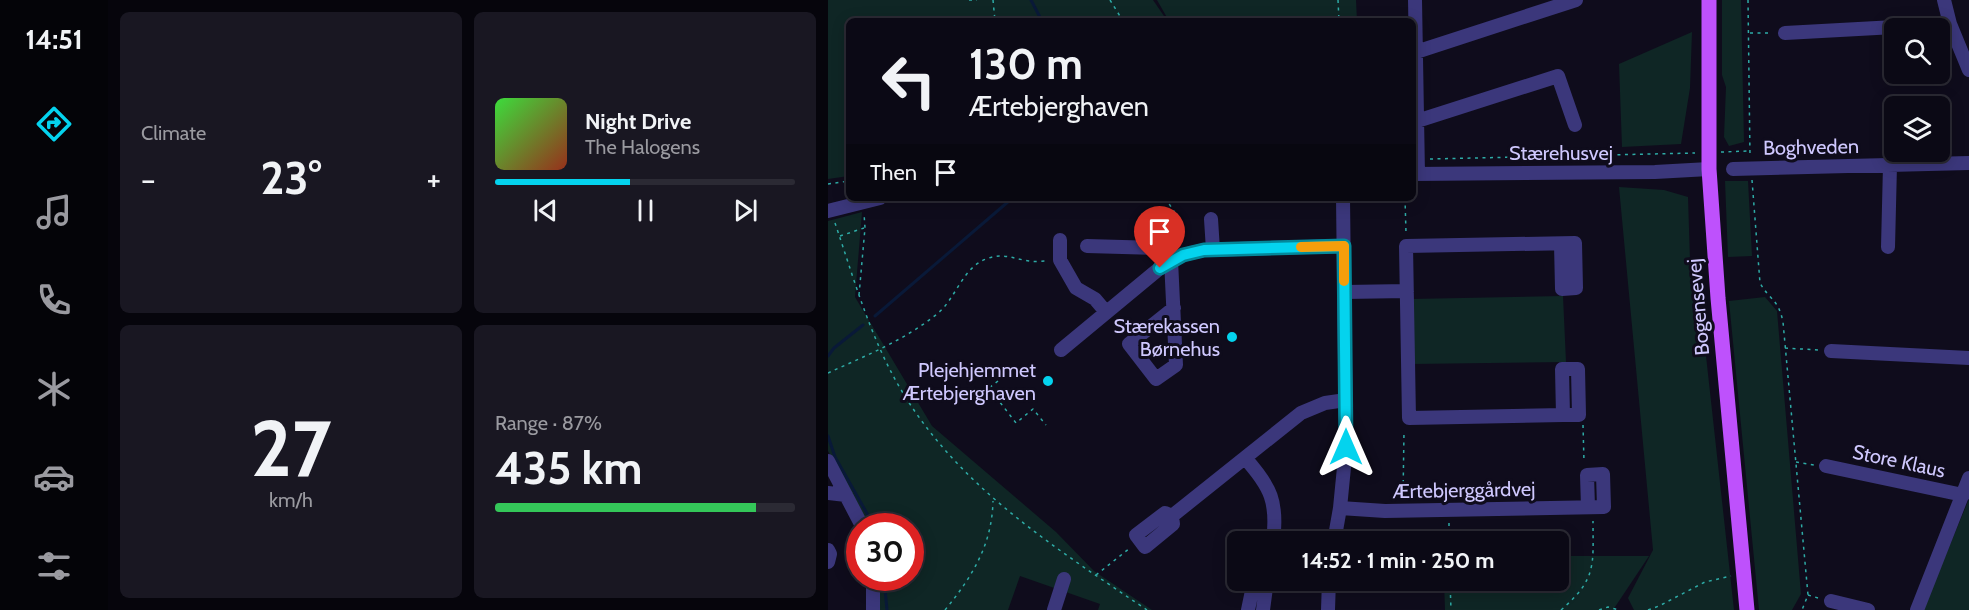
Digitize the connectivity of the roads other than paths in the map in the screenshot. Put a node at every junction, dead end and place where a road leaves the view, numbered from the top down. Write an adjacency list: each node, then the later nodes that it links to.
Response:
1 (1415, 0): 5 (street)
2 (1576, 0): 10 (street)
3 (1709, 0): 17 (main road, Bogensevej)
4 (1944, 0): 6 (street)
5 (1415, 18)
6 (1948, 18)
7 (1950, 24): 11 (street)
8 (1884, 28): 9 (street)
9 (1785, 33)
10 (1416, 52): 12 (street)
11 (1969, 70)
12 (1417, 121): 13 (street); 16 (street)
13 (1575, 125)
14 (1969, 163): 15 (street, Boghveden)
15 (1890, 165): 18 (street, Boghveden); 28 (street)
16 (1416, 169)
17 (1709, 169): 19 (street, Stærehusvej); 66 (main road, Bogensevej)
18 (1733, 169)
19 (1416, 174)
20 (864, 201): 22 (street)
21 (1343, 201): 27 (street)
22 (831, 217)
23 (1211, 219): 29 (street)
24 (1060, 240): 34 (street)
25 (1561, 244): 31 (street)
26 (1087, 246): 30 (street)
27 (1344, 246): 29 (street); 32 (street)
28 (1888, 247)
29 (1213, 250): 30 (street)
30 (1171, 260): 33 (street); 34 (street)
31 (1407, 291): 32 (street); 39 (street)
32 (1345, 292): 38 (street)
33 (1174, 309): 33 (street)
34 (1106, 312): 35 (street)
35 (1061, 350)
36 (1831, 351): 37 (street)
37 (1969, 358)
38 (1346, 400): 40 (street); 48 (street)
39 (1563, 415): 39 (street)
40 (1245, 458): 50 (street); 52 (street)
41 (1826, 466): 47 (street, Store Klaus)
42 (829, 467): 46 (street)
43 (1587, 475): 48 (street, Ærtebjerggårdvej)
44 (1969, 478): 47 (street, Store Klaus)
45 (828, 493): 46 (street)
46 (846, 495): 49 (street)
47 (1963, 495): 68 (street, Store Klaus)
48 (1340, 508): 51 (street)
49 (855, 513)
50 (1274, 531)
51 (1336, 531)
52 (1140, 540)
53 (828, 550): 54 (street)
54 (828, 562)
55 (1064, 579): 62 (street)
56 (873, 591): 61 (street)
57 (1252, 591): 63 (street)
58 (1265, 591): 64 (street)
59 (1329, 591): 65 (street)
60 (1831, 601): 67 (street)
61 (873, 610)
62 (1053, 610)
63 (1248, 610)
64 (1263, 610)
65 (1328, 610)
66 (1747, 610)
67 (1868, 610)
68 (1917, 610)

